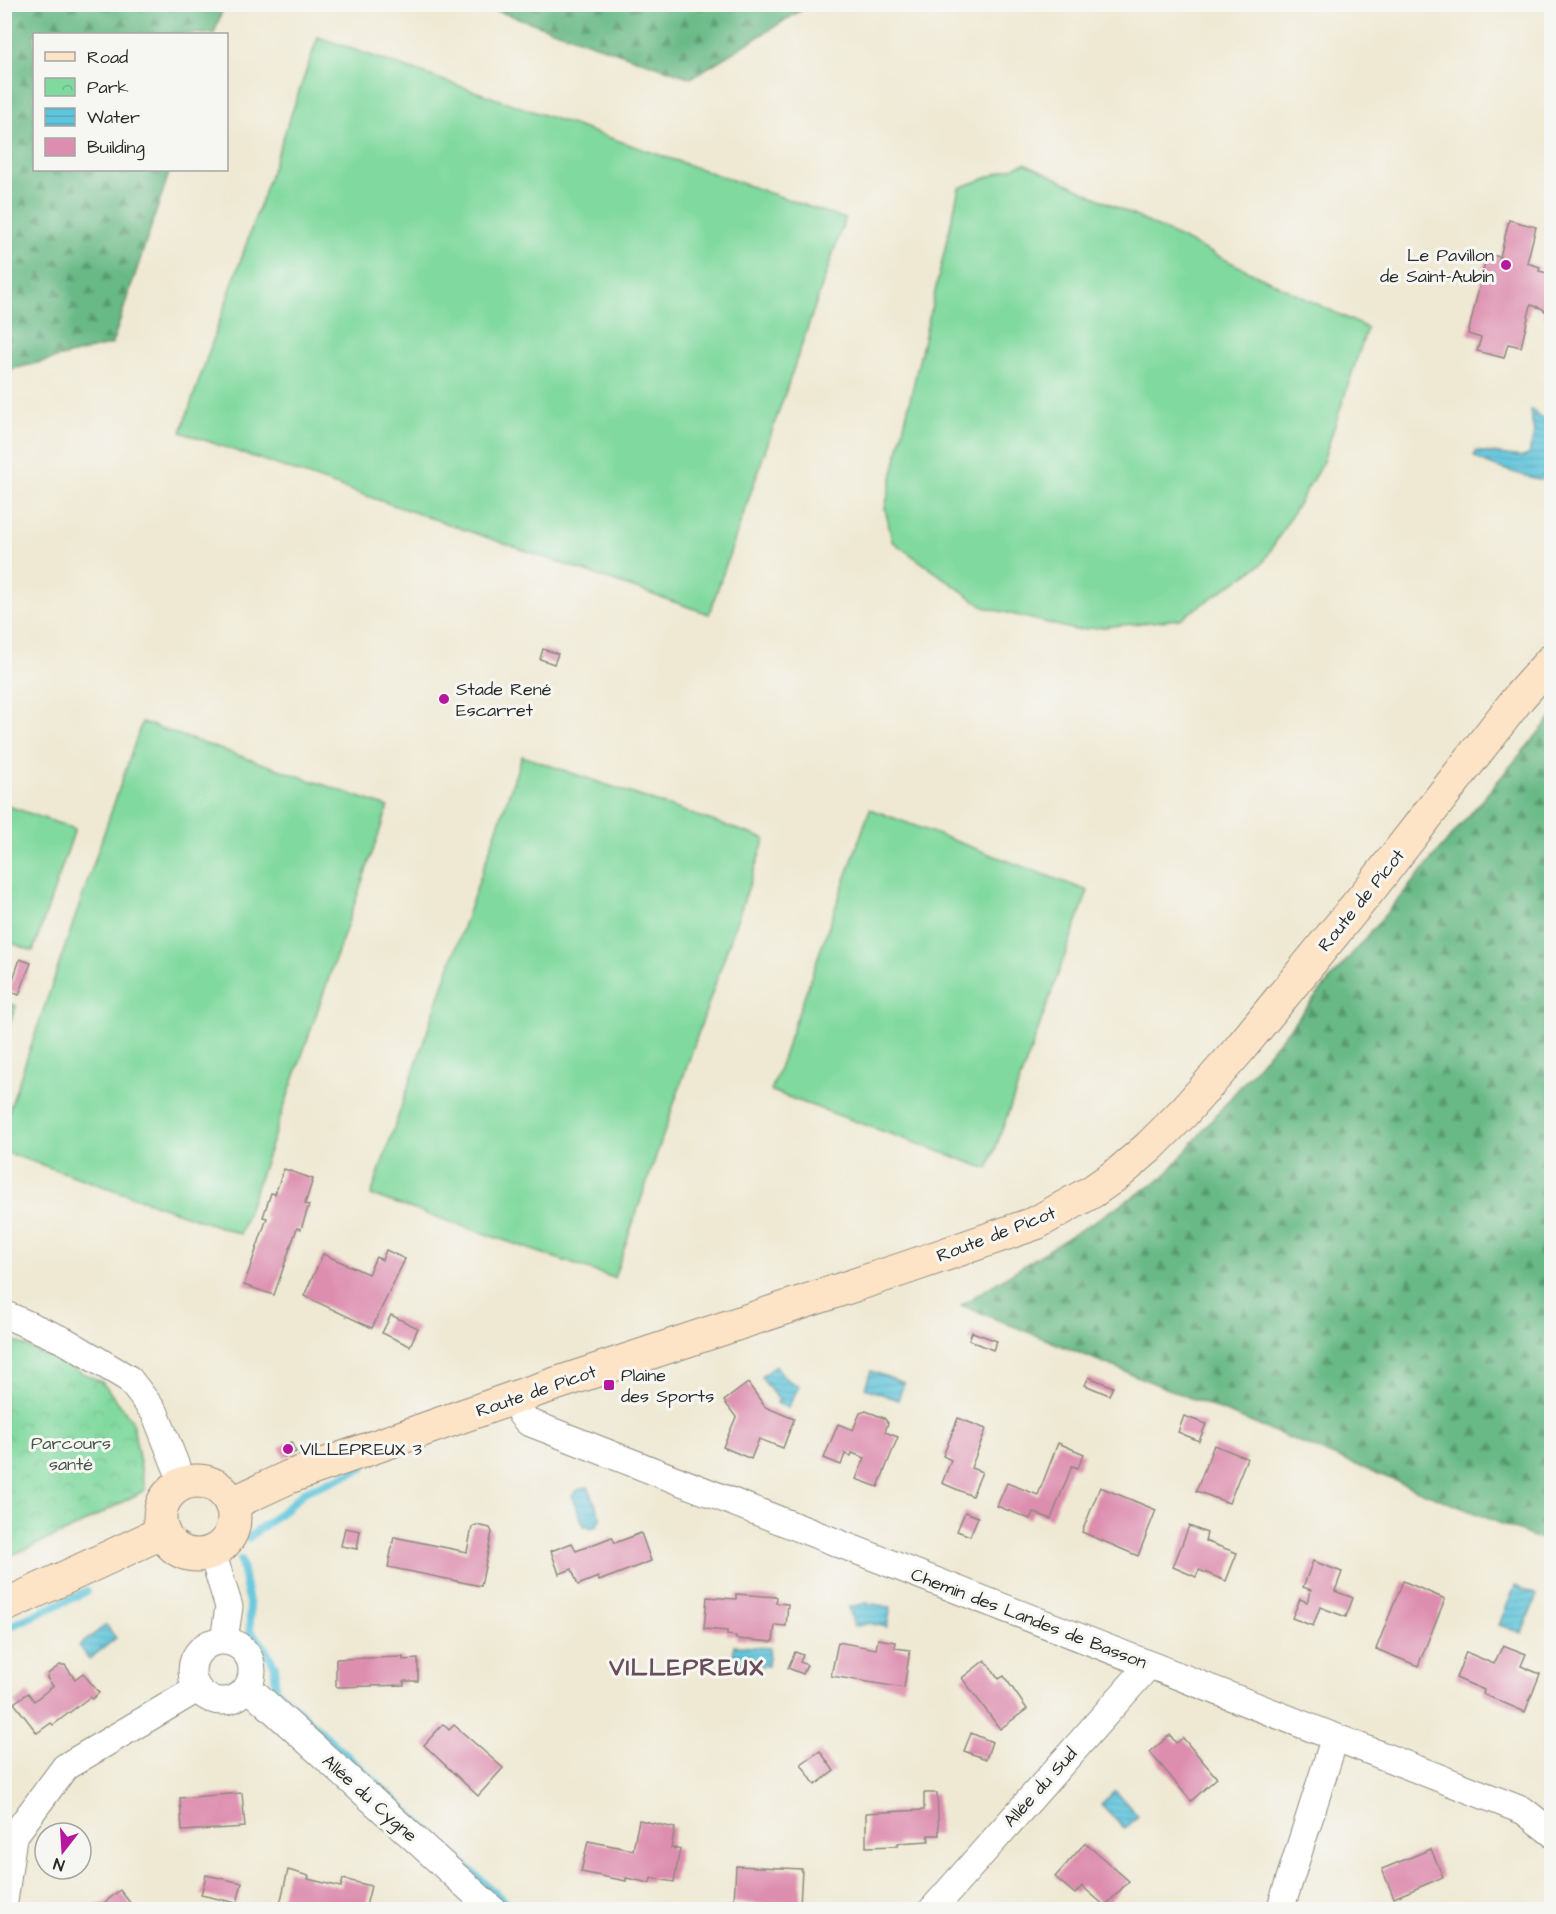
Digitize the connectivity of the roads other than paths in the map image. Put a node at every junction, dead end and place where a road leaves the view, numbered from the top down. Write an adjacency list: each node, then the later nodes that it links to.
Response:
1 (1551, 660): 3 (main road, Route de Picot)
2 (4, 1314): 4 (street)
3 (516, 1397): 5 (main road, Route de Picot); 10 (street, Chemin des Landes de Basson)
4 (183, 1484): 5 (main road); 6 (main road)
5 (231, 1503): 7 (main road)
6 (163, 1532): 7 (main road); 8 (main road)
7 (212, 1552): 9 (street)
8 (4, 1606)
9 (224, 1640): 11 (street); 12 (street)
10 (1149, 1665): 13 (street, Chemin des Landes de Basson); 17 (street, Allée du Sud)
11 (248, 1687): 12 (street); 16 (street, Allée du Cygne)
12 (198, 1689): 15 (street)
13 (1335, 1737): 14 (street, Chemin des Landes de Basson); 18 (street)
14 (1551, 1833)
15 (4, 1902)
16 (493, 1910)
17 (932, 1910)
18 (1280, 1910)

